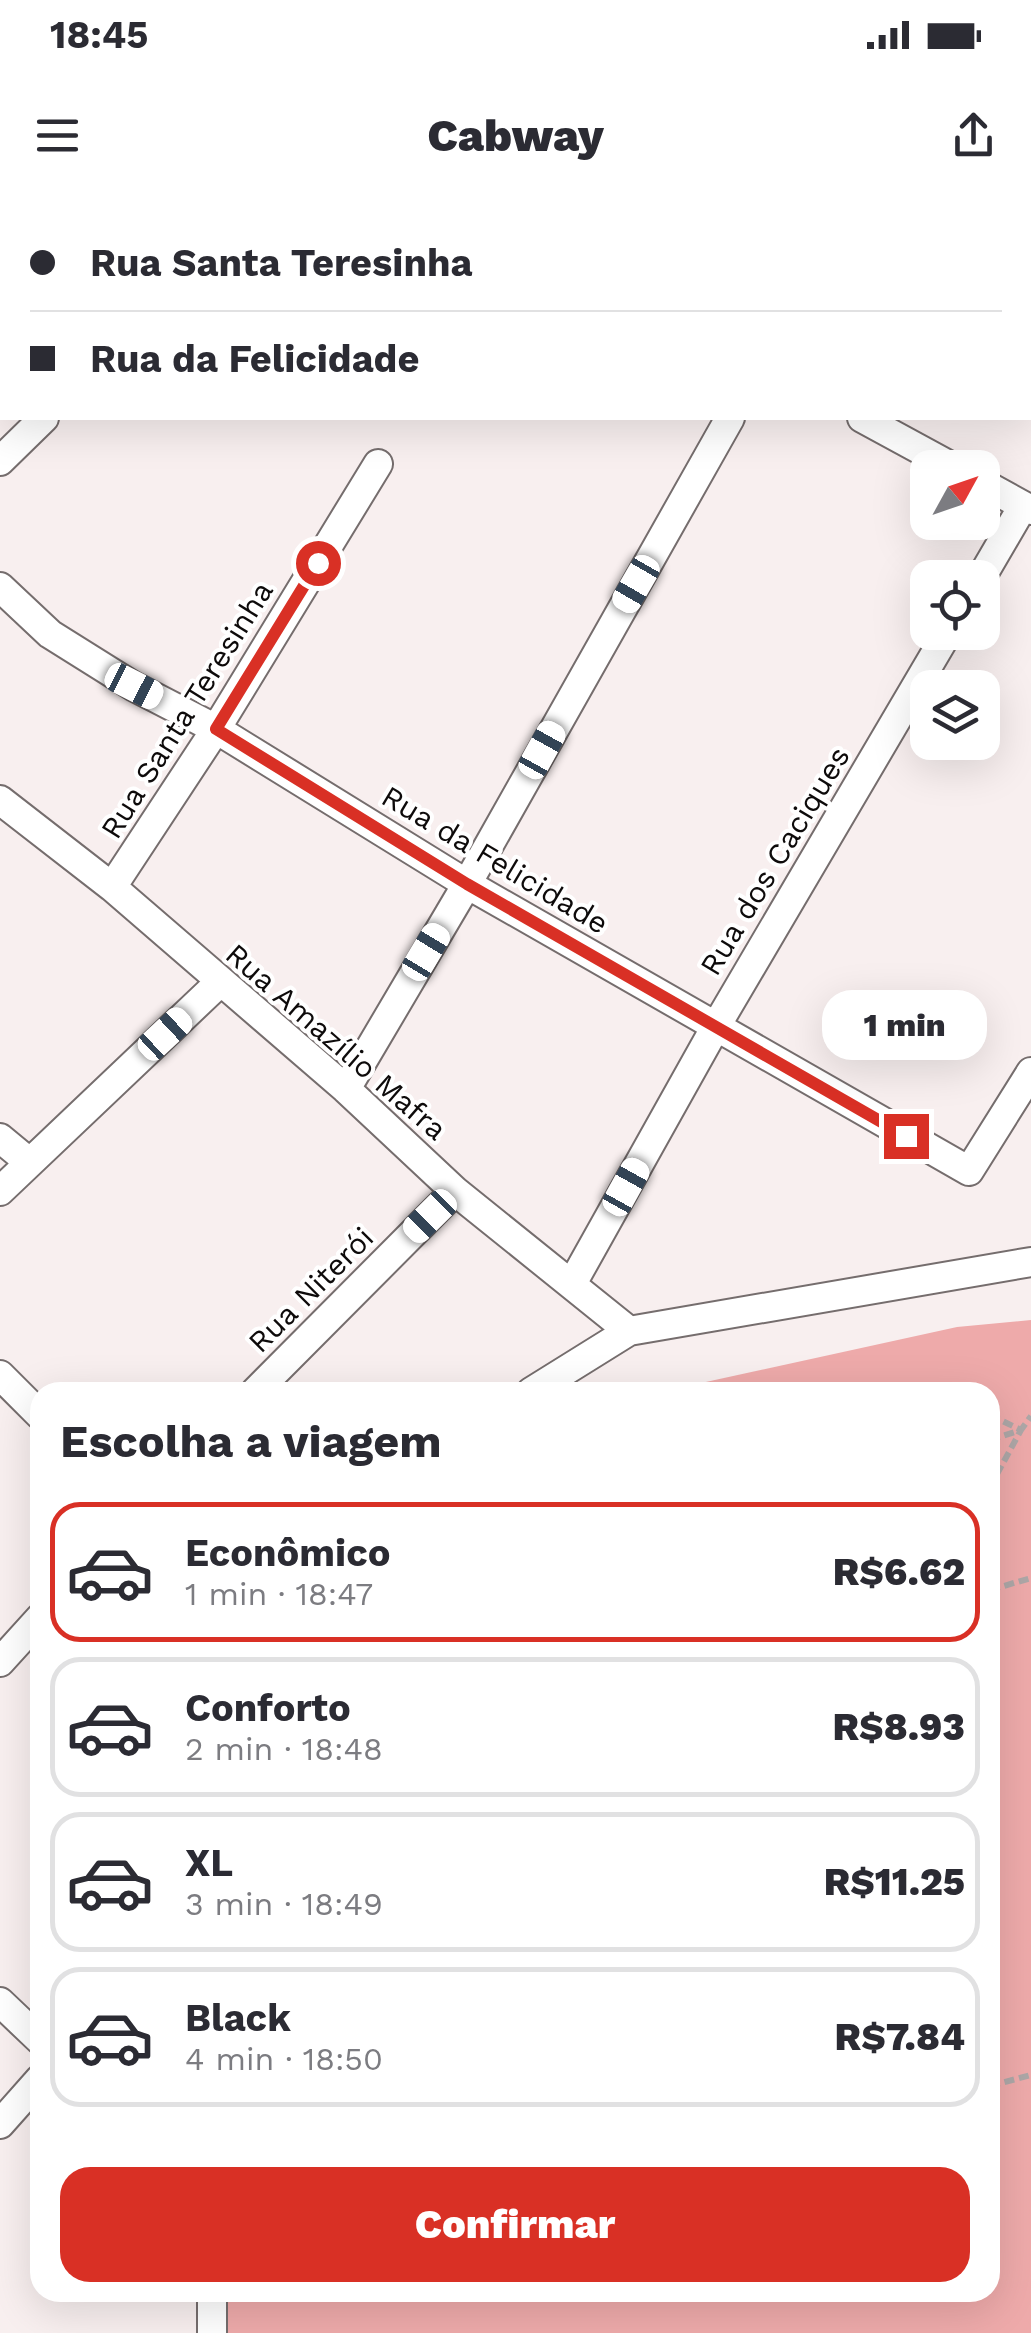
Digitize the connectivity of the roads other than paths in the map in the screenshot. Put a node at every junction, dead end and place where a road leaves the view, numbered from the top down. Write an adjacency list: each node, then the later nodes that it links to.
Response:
1 (42, 420): 5 (street)
2 (729, 420): 14 (street)
3 (866, 420): 4 (street)
4 (921, 450)
5 (0, 461)
6 (378, 464): 12 (street, Rua Santa Teresinha)
7 (1000, 493): 8 (street)
8 (1027, 508): 9 (street)
9 (993, 560)
10 (0, 587): 12 (street, Rua da Felicidade)
11 (937, 650): 17 (street, Rua dos Caciques)
12 (216, 729): 14 (street, Rua da Felicidade); 15 (street, Rua Santa Teresinha)
13 (0, 800): 15 (street, Rua Amazílio Mafra)
14 (467, 884): 17 (street, Rua da Felicidade); 19 (street)
15 (112, 888): 16 (street, Rua Amazílio Mafra)
16 (219, 983): 19 (street, Rua Amazílio Mafra); 21 (street)
17 (714, 1028): 18 (street, Rua da Felicidade); 25 (street, Rua dos Caciques)
18 (1031, 1072)
19 (346, 1089): 22 (street, Rua Amazílio Mafra)
20 (0, 1138): 21 (street)
21 (29, 1162): 23 (street)
22 (455, 1190): 25 (street, Rua Amazílio Mafra); 28 (street, Rua Niterói)
23 (0, 1191)
24 (1031, 1262): 26 (street)
25 (572, 1282): 26 (street, Rua Amazílio Mafra)
26 (629, 1331): 29 (street)
27 (0, 1375): 30 (street)
28 (265, 1382)
29 (548, 1382)
30 (30, 1405)
31 (30, 1629): 32 (street)
32 (0, 1662)
33 (0, 2002): 34 (street)
34 (30, 2030)
35 (30, 2090): 36 (street)
36 (0, 2124)
37 (212, 2302): 38 (street)
38 (212, 2333)

